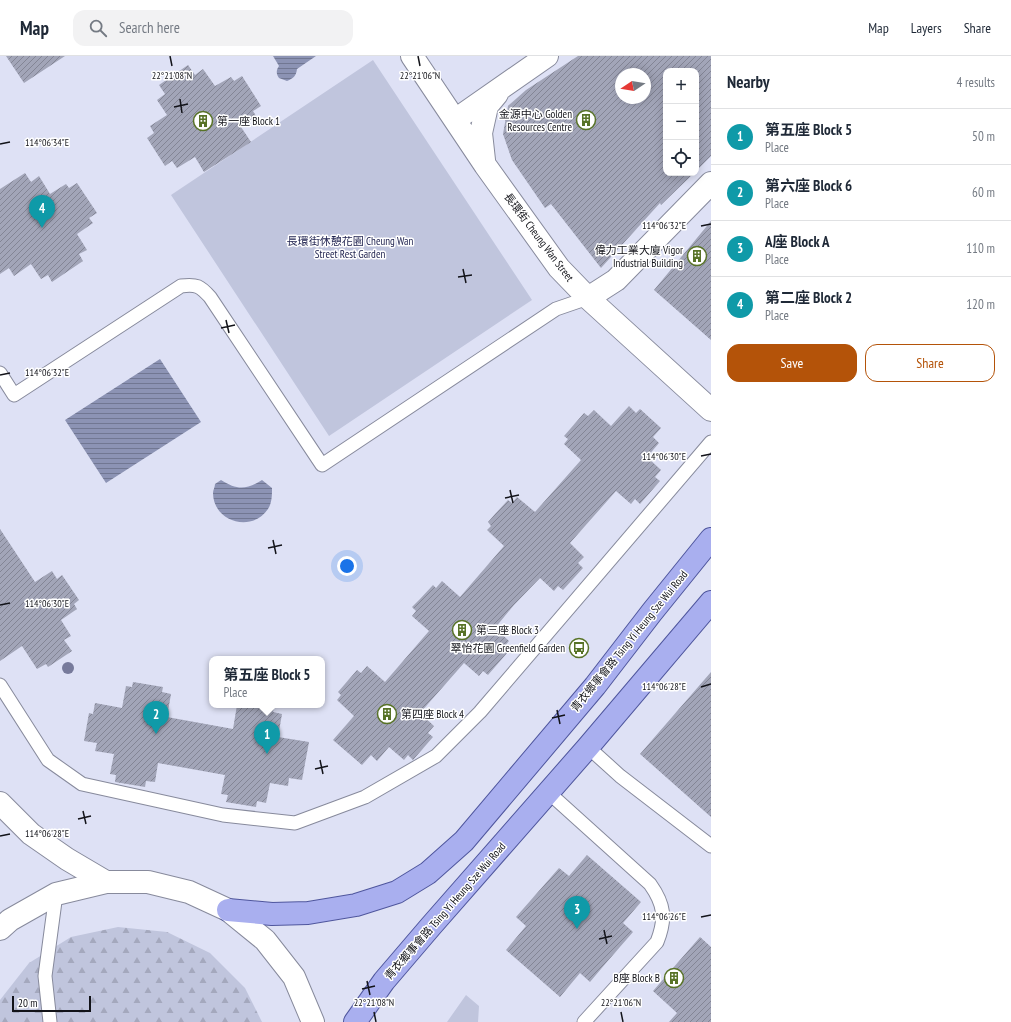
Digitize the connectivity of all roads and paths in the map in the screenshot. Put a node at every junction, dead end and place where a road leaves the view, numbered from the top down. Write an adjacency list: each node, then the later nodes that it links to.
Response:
1 (412, 56): 4 (street, 長環街 Cheung Wan Street)
2 (547, 56): 3 (street)
3 (502, 88): 4 (street); 5 (street)
4 (455, 120): 5 (street, 長環街 Cheung Wan Street)
5 (485, 165): 7 (street, 長環街 Cheung Wan Street)
6 (711, 183): 7 (street)
7 (588, 298): 8 (lane); 9 (street, 長環街 Cheung Wan Street)
8 (0, 373)
9 (711, 410)
10 (711, 442): 13 (lane)
11 (711, 539): 20 (main road, 青衣鄉事會路 Tsing Yi Heung Sze Wui Road)
12 (708, 611): 14 (main road, 青衣鄉事會路 Tsing Yi Heung Sze Wui Road)
13 (0, 686)
14 (588, 747): 15 (main road, 青衣鄉事會路 Tsing Yi Heung Sze Wui Road); 17 (lane)
15 (548, 792): 24 (main road, 青衣鄉事會路 Tsing Yi Heung Sze Wui Road); 25 (lane)
16 (0, 803): 18 (street)
17 (711, 846)
18 (106, 882): 19 (street); 20 (street)
19 (56, 894): 21 (street); 22 (lane)
20 (228, 910): 23 (street)
21 (0, 929)
22 (50, 1022)
23 (313, 1022)
24 (355, 1022)
25 (584, 1022)

